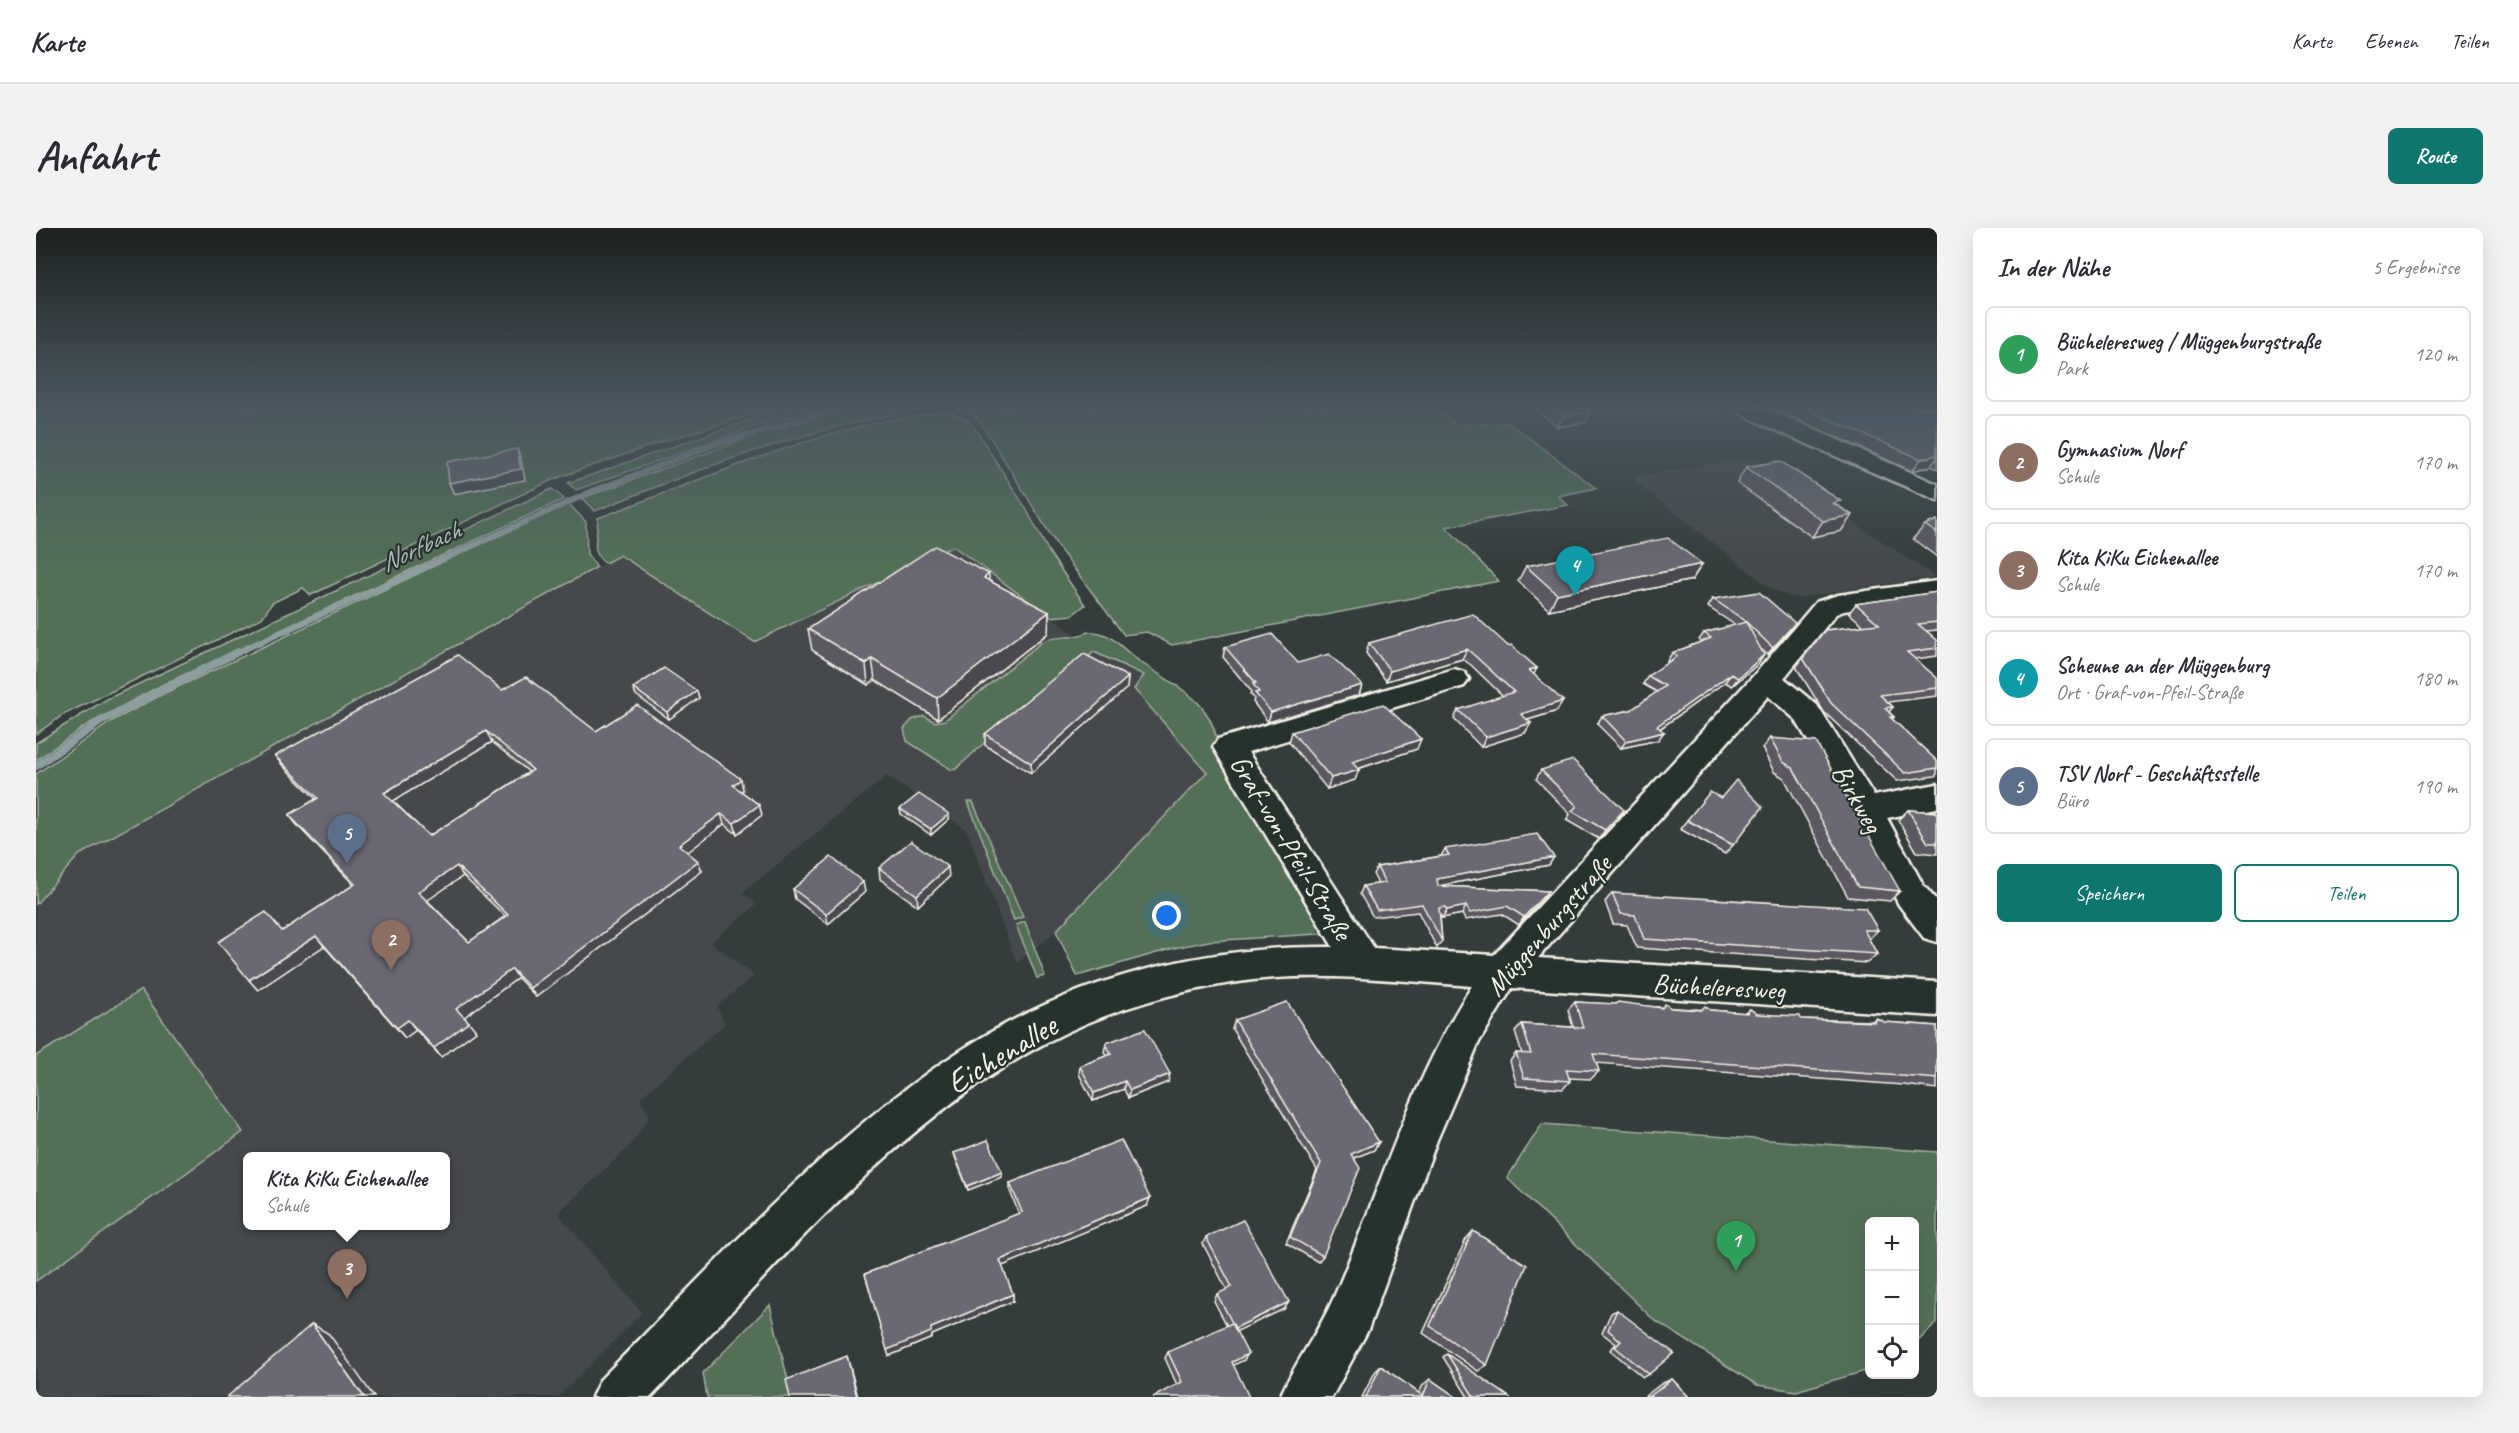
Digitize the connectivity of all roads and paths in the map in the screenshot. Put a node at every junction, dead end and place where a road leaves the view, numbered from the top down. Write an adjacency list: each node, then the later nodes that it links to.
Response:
1 (1867, 463): 2 (street)
2 (1937, 493)
3 (1937, 589): 5 (street, Müggenburgstraße)
4 (1454, 679): 9 (street, Graf-von-Pfeil-Straße)
5 (1766, 681): 7 (street, Birkweg); 10 (street, Müggenburgstraße)
6 (1937, 796): 7 (street)
7 (1866, 810): 8 (street, Birkweg)
8 (1937, 927)
9 (1363, 963): 10 (street, Eichenallee); 12 (street, Eichenallee)
10 (1501, 973): 11 (street, Bücheleresweg); 13 (street, Müggenburgstraße)
11 (1937, 999)
12 (618, 1397)
13 (1305, 1397)

